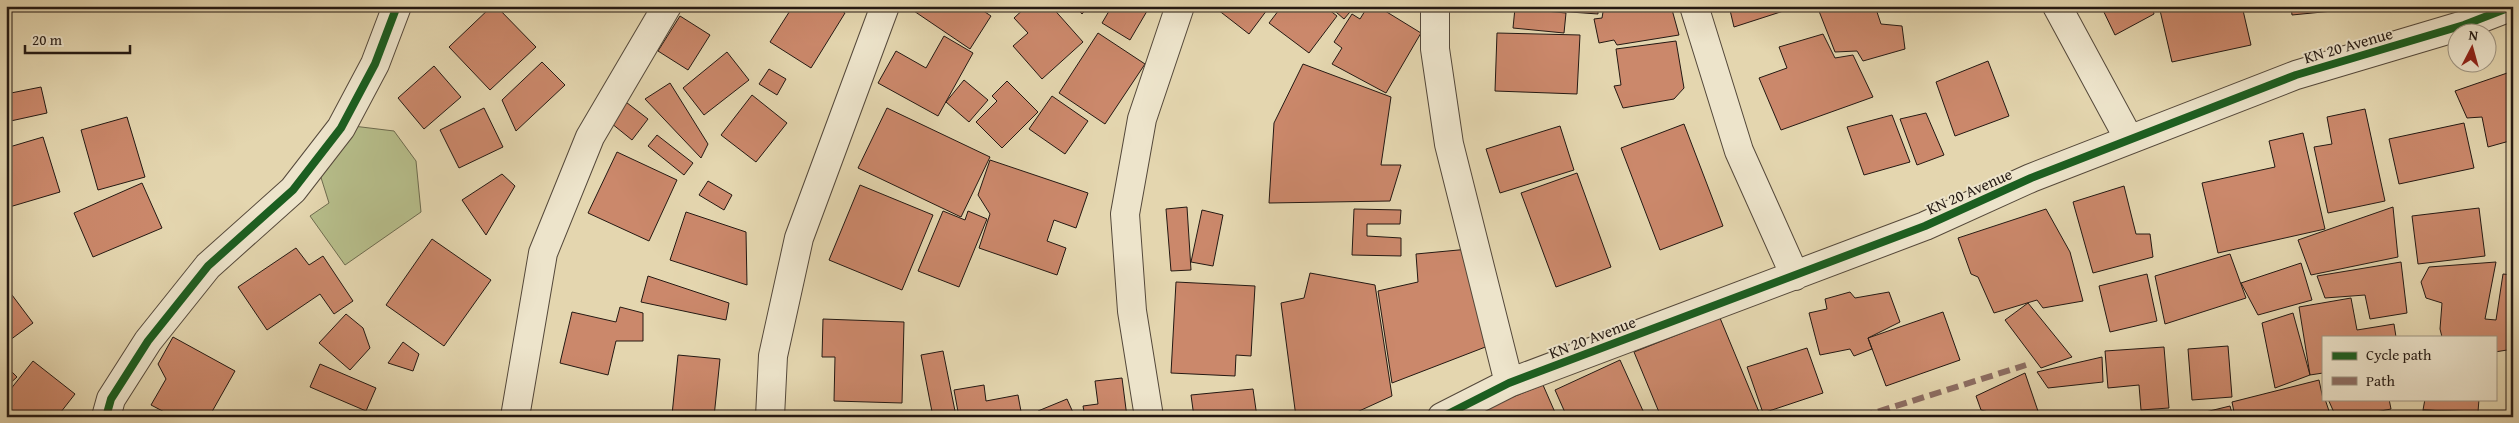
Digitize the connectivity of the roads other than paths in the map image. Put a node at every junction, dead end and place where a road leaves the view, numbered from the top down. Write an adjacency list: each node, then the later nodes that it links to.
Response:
1 (397, 6): 13 (street)
2 (667, 6): 14 (street)
3 (885, 6): 15 (street)
4 (1180, 6): 16 (street)
5 (1435, 6): 12 (street)
6 (1694, 6): 11 (street)
7 (2057, 6): 10 (street)
8 (2513, 6): 9 (street, KN 20 Avenue)
9 (2462, 16): 10 (street, KN 20 Avenue)
10 (2129, 140): 11 (street, KN 20 Avenue)
11 (1795, 276): 12 (street, KN 20 Avenue)
12 (1509, 383): 17 (street, KN 20 Avenue)
13 (106, 417)
14 (515, 417)
15 (770, 417)
16 (1149, 417)
17 (1442, 417)

